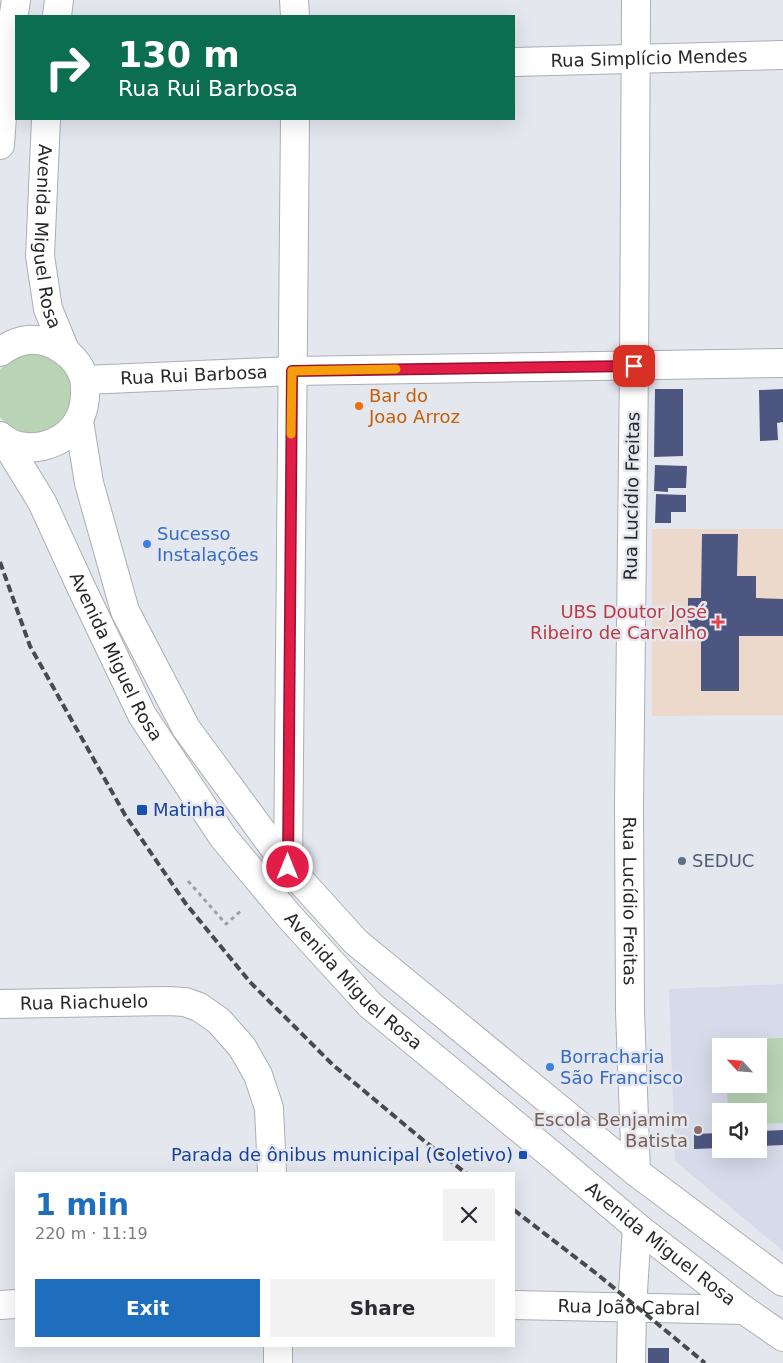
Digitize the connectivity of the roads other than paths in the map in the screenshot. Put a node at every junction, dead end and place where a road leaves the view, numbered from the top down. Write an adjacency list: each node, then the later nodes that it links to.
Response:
1 (16, 0): 10 (street)
2 (59, 0): 5 (street)
3 (294, 0): 6 (street)
4 (636, 0): 8 (street, Rua Lucídio Freitas)
5 (57, 15)
6 (295, 15)
7 (783, 55): 8 (street, Rua Simplício Mendes)
8 (635, 59): 9 (street, Rua Simplício Mendes); 17 (street, Rua Lucídio Freitas)
9 (515, 62)
10 (10, 74): 13 (street)
11 (46, 120): 14 (street, Avenida Miguel Rosa)
12 (295, 120): 18 (street)
13 (0, 145)
14 (65, 350): 15 (street); 19 (street)
15 (0, 352)
16 (783, 363): 17 (street, Rua Rui Barbosa)
17 (634, 366): 18 (street, Rua Rui Barbosa); 25 (street, Rua Lucídio Freitas)
18 (292, 371): 19 (street, Rua Rui Barbosa); 22 (street)
19 (85, 380): 20 (street)
20 (78, 421): 21 (street); 22 (street, Avenida Miguel Rosa)
21 (2, 438): 26 (street, Avenida Miguel Rosa)
22 (288, 867): 25 (street, Avenida Miguel Rosa)
23 (0, 1004): 24 (street, Rua Riachuelo)
24 (272, 1172)
25 (636, 1172): 27 (street, Avenida Miguel Rosa)
26 (637, 1227): 31 (street); 32 (street, Avenida Miguel Rosa)
27 (783, 1282)
28 (15, 1304): 29 (street)
29 (0, 1305)
30 (515, 1305): 31 (street, Rua João Cabral)
31 (632, 1308): 32 (street, Rua João Cabral); 36 (street)
32 (744, 1310): 33 (street, Avenida Miguel Rosa)
33 (783, 1337)
34 (278, 1347): 35 (street)
35 (278, 1363)
36 (631, 1363)

